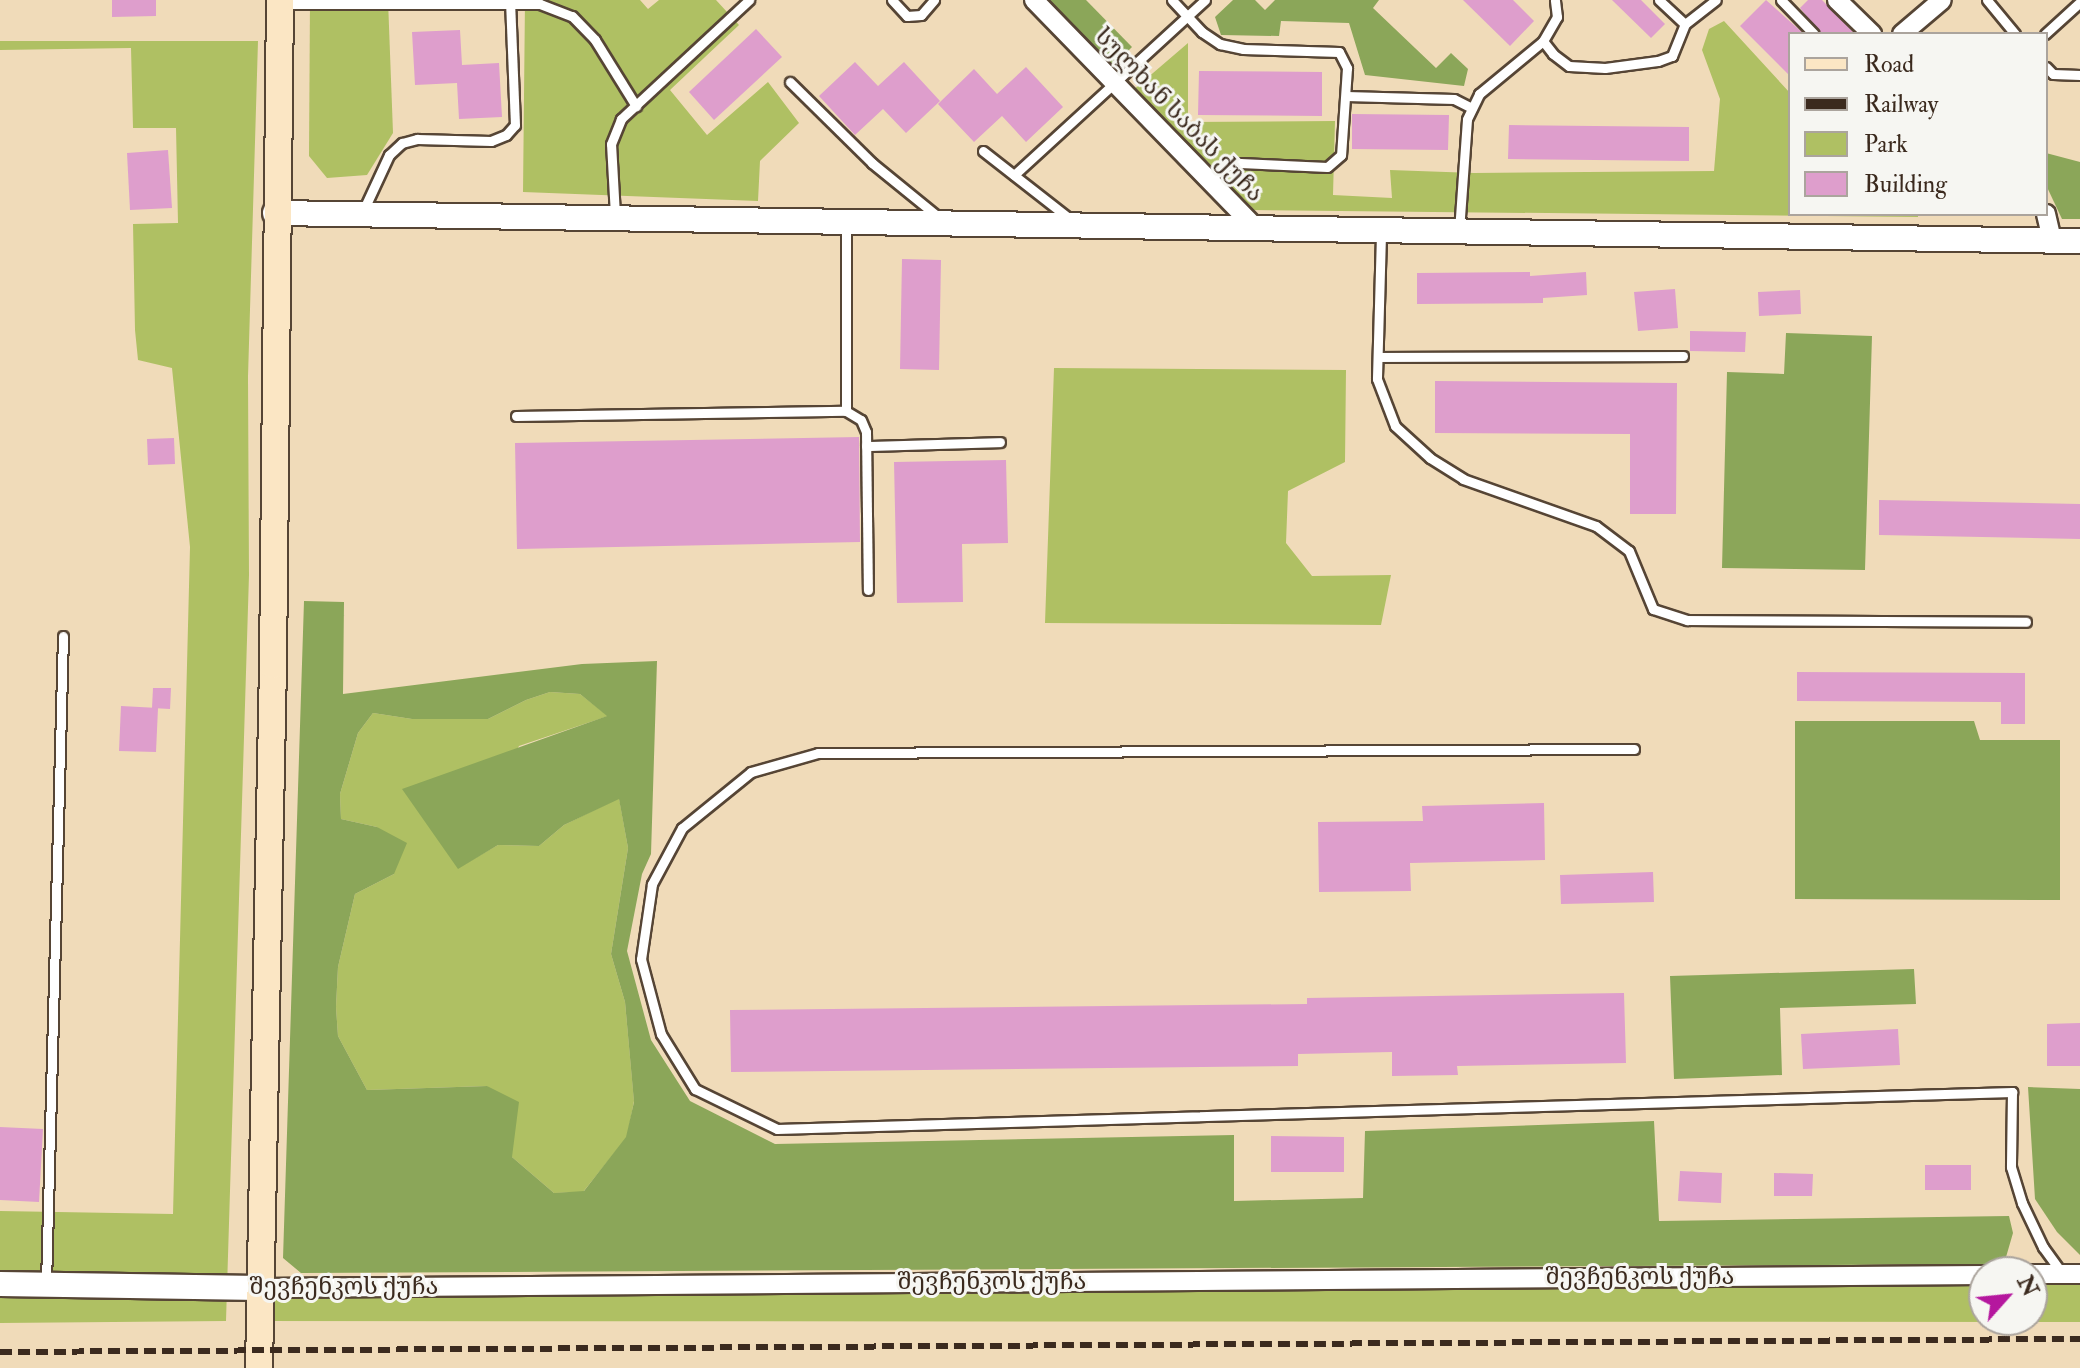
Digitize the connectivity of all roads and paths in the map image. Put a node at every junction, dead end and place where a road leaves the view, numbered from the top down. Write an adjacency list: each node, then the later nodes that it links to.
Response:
1 (749, 0): 30 (lane)
2 (892, 0): 3 (lane)
3 (934, 0)
4 (1034, 0): 28 (street, სულხან საბას ქუჩა)
5 (1172, 0): 17 (lane)
6 (1205, 0): 17 (lane)
7 (1555, 0): 24 (lane)
8 (1659, 0): 18 (lane)
9 (1716, 0): 18 (lane)
10 (1781, 0): 19 (lane)
11 (1837, 0): 20 (street)
12 (1942, 0): 21 (street)
13 (1987, 0): 22 (lane)
14 (280, 2): 15 (lane); 35 (main road)
15 (510, 2): 30 (lane); 36 (lane)
16 (2080, 2): 23 (lane)
17 (1187, 15): 28 (lane); 29 (lane)
18 (1685, 24): 24 (lane)
19 (1812, 32)
20 (1870, 32)
21 (1904, 32)
22 (2013, 32)
23 (2047, 32)
24 (1543, 41): 31 (lane)
25 (2048, 69): 26 (lane)
26 (2080, 75)
27 (790, 82): 40 (lane)
28 (1114, 83): 33 (lane); 34 (street, სულხან საბას ქუჩა)
29 (1346, 96): 31 (lane); 34 (lane)
30 (636, 106): 38 (lane)
31 (1472, 108): 44 (lane)
32 (983, 151): 33 (lane)
33 (1014, 175): 41 (lane)
34 (1209, 180): 42 (street, სულხან საბას ქუჩა)
35 (275, 213): 36 (street); 62 (main road)
36 (362, 215): 38 (street)
37 (2046, 216): 45 (street)
38 (615, 219): 39 (street)
39 (846, 222): 40 (street); 49 (lane)
40 (946, 223): 41 (street)
41 (1079, 226): 42 (street)
42 (1256, 228): 43 (street)
43 (1381, 230): 44 (street); 48 (lane)
44 (1459, 231): 45 (street)
45 (2052, 240): 46 (street)
46 (2080, 241)
47 (1683, 356): 48 (lane)
48 (1378, 357): 54 (lane)
49 (846, 411): 50 (lane); 52 (lane)
50 (516, 416)
51 (1000, 442): 52 (lane)
52 (866, 446): 53 (lane)
53 (868, 590)
54 (2026, 622)
55 (63, 636): 61 (lane)
56 (1634, 749): 58 (lane)
57 (2048, 1274): 58 (street)
58 (2071, 1274)
59 (1968, 1275): 62 (street, შევჩენკოს ქუჩა)
60 (0, 1284): 61 (street, შევჩენკოს ქუჩა)
61 (46, 1284): 62 (street, შევჩენკოს ქუჩა)
62 (259, 1288): 63 (main road)
63 (259, 1368)

